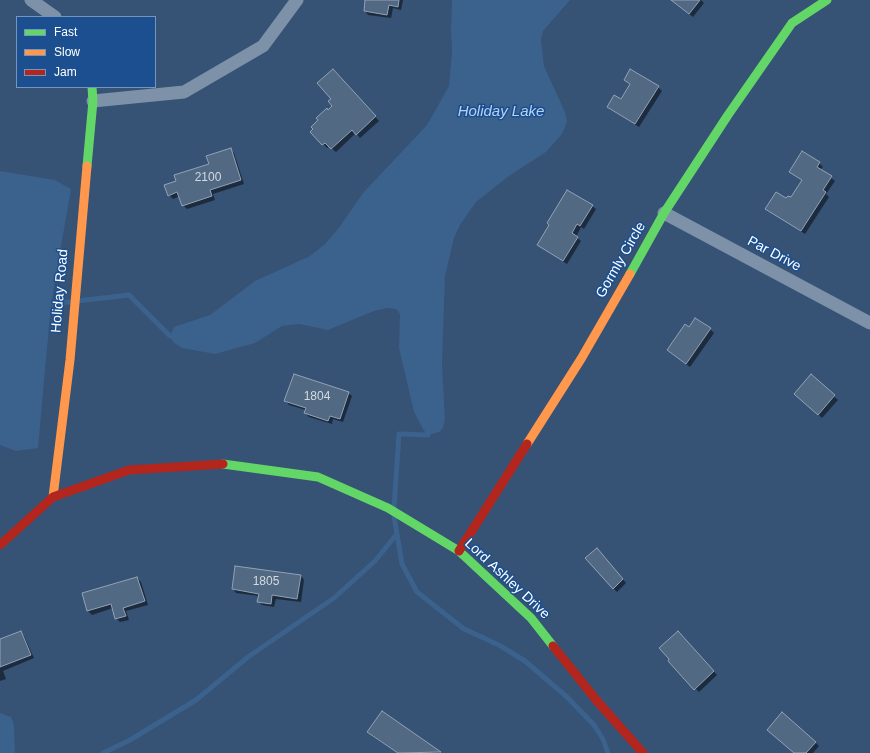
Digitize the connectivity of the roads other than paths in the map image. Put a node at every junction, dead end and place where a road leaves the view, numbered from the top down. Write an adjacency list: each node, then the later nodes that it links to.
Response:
1 (31, 0): 4 (street)
2 (297, 0): 6 (street)
3 (827, 0): 7 (street, Gormly Circle)
4 (54, 16)
5 (92, 88): 6 (street, Holiday Road)
6 (93, 101): 9 (street, Holiday Road)
7 (664, 213): 8 (street, Par Drive); 11 (street, Gormly Circle)
8 (870, 323)
9 (53, 497): 10 (street, Lord Ashley Drive); 11 (street, Lord Ashley Drive)
10 (0, 544)
11 (459, 551): 12 (street, Lord Ashley Drive)
12 (643, 753)

